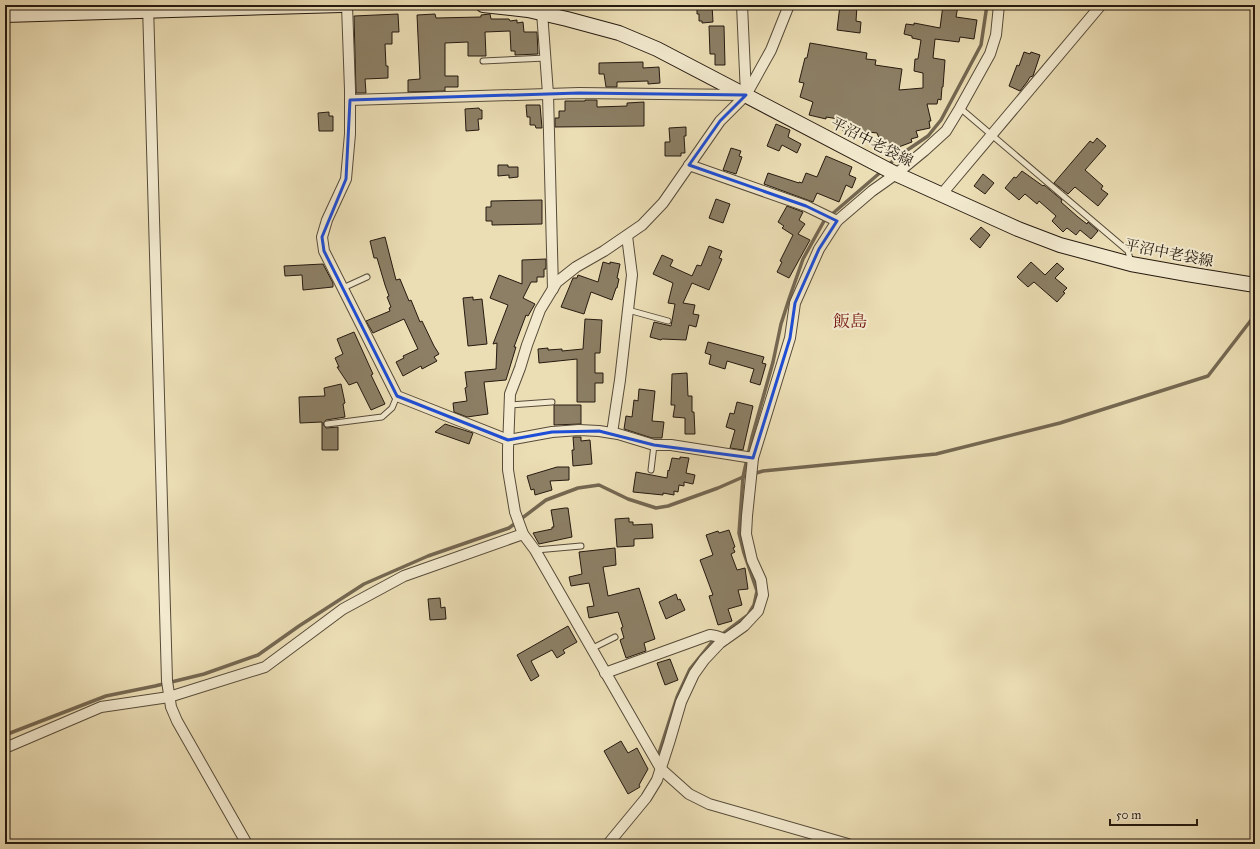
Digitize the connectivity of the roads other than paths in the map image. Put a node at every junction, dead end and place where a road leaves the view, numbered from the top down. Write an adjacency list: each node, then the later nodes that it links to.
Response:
1 (341, 5): 8 (main road)
2 (347, 5): 15 (street)
3 (483, 5): 9 (main road, 平沼中老袋線)
4 (742, 5): 14 (street)
5 (789, 5): 14 (street)
6 (999, 5): 16 (street)
7 (1101, 5): 17 (street)
8 (148, 8): 10 (main road); 46 (street)
9 (542, 12): 11 (street); 14 (main road, 平沼中老袋線)
10 (5, 15)
11 (546, 58): 12 (lane); 13 (street)
12 (483, 61)
13 (548, 94): 14 (street); 15 (street); 27 (street)
14 (746, 95): 18 (street); 19 (main road, 平沼中老袋線)
15 (350, 100): 26 (street)
16 (960, 108): 17 (lane); 19 (street)
17 (992, 135): 20 (street); 23 (lane)
18 (689, 165): 21 (street); 22 (street)
19 (896, 174): 20 (main road, 平沼中老袋線); 21 (street)
20 (941, 195): 23 (main road, 平沼中老袋線)
21 (837, 221): 37 (street)
22 (627, 236): 27 (street); 28 (street)
23 (1131, 264): 25 (main road, 平沼中老袋線)
24 (367, 277): 26 (lane)
25 (1255, 285)
26 (343, 288): 30 (street)
27 (553, 289): 32 (street)
28 (628, 310): 29 (lane); 34 (street)
29 (668, 321)
30 (397, 396): 33 (lane); 35 (street)
31 (552, 402): 32 (lane)
32 (510, 405): 35 (street)
33 (327, 424)
34 (612, 433): 35 (street); 36 (street)
35 (508, 440): 39 (street)
36 (654, 445): 37 (street); 38 (lane)
37 (753, 458): 43 (street)
38 (651, 470)
39 (524, 534): 41 (street); 46 (street)
40 (581, 546): 41 (lane)
41 (535, 550): 44 (street)
42 (616, 637): 44 (lane)
43 (725, 639): 45 (street); 48 (street)
44 (591, 650): 45 (street)
45 (605, 673): 48 (street)
46 (169, 697): 47 (street); 49 (street)
47 (5, 748)
48 (661, 769): 50 (street); 51 (street)
49 (247, 844)
50 (608, 844)
51 (848, 844)

